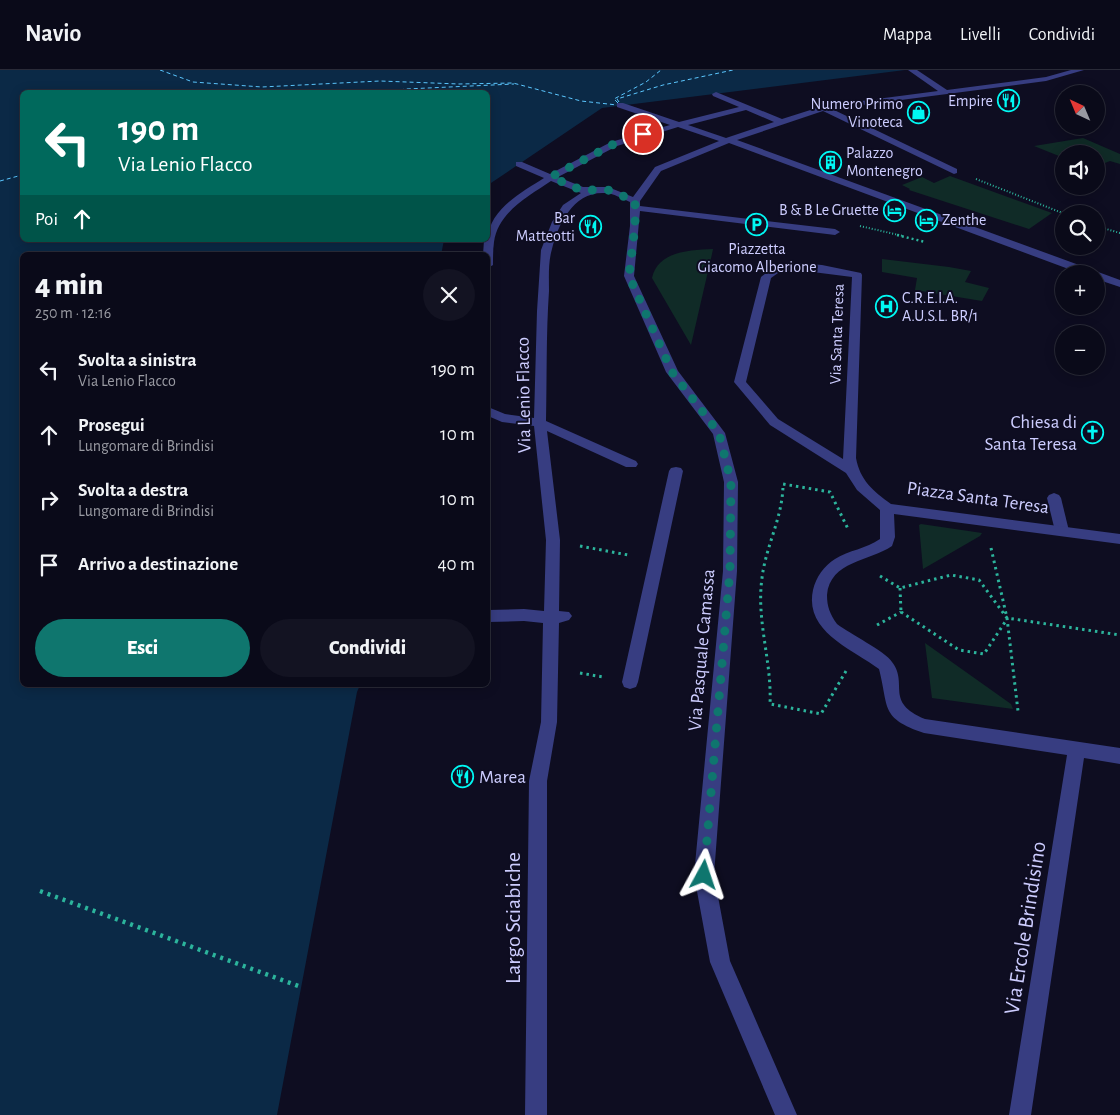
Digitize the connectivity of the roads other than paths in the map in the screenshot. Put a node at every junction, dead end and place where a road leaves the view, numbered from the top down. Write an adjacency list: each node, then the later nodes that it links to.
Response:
1 (912, 70): 3 (street)
2 (1080, 70): 3 (street)
3 (945, 92): 7 (street)
4 (716, 94): 6 (street)
5 (620, 106): 9 (street)
6 (746, 107): 8 (street); 9 (street)
7 (823, 108): 8 (street); 12 (street)
8 (782, 122): 10 (street)
9 (675, 124): 10 (street); 13 (street)
10 (726, 140): 15 (street); 18 (street)
11 (519, 164): 13 (street)
12 (954, 171)
13 (551, 177): 14 (street); 17 (street)
14 (593, 191): 15 (street); 22 (street, Via Lenio Flacco)
15 (635, 204): 16 (street); 37 (street, Via Pasquale Camassa)
16 (835, 232)
17 (490, 238)
18 (1067, 265)
19 (1105, 278): 20 (street)
20 (1120, 284)
21 (490, 412): 22 (street)
22 (540, 423): 23 (street); 31 (street, Via Lenio Flacco)
23 (630, 464)
24 (676, 470): 32 (street)
25 (851, 470): 25 (street, Via Santa Teresa); 27 (street, Via Santa Teresa)
26 (1054, 498): 28 (street)
27 (887, 508): 28 (street, Piazza Santa Teresa); 34 (street, Piazza Santa Teresa)
28 (1062, 531): 29 (street, Piazza Santa Teresa)
29 (1120, 539)
30 (490, 616): 31 (street)
31 (558, 617): 33 (street, Via Lenio Flacco)
32 (630, 682)
33 (549, 722): 36 (street, Largo Sciabiche)
34 (1077, 749): 35 (street, Piazza Santa Teresa); 38 (street, Via Ercole Brindisino)
35 (1120, 756)
36 (536, 1115)
37 (786, 1115)
38 (1020, 1115)

